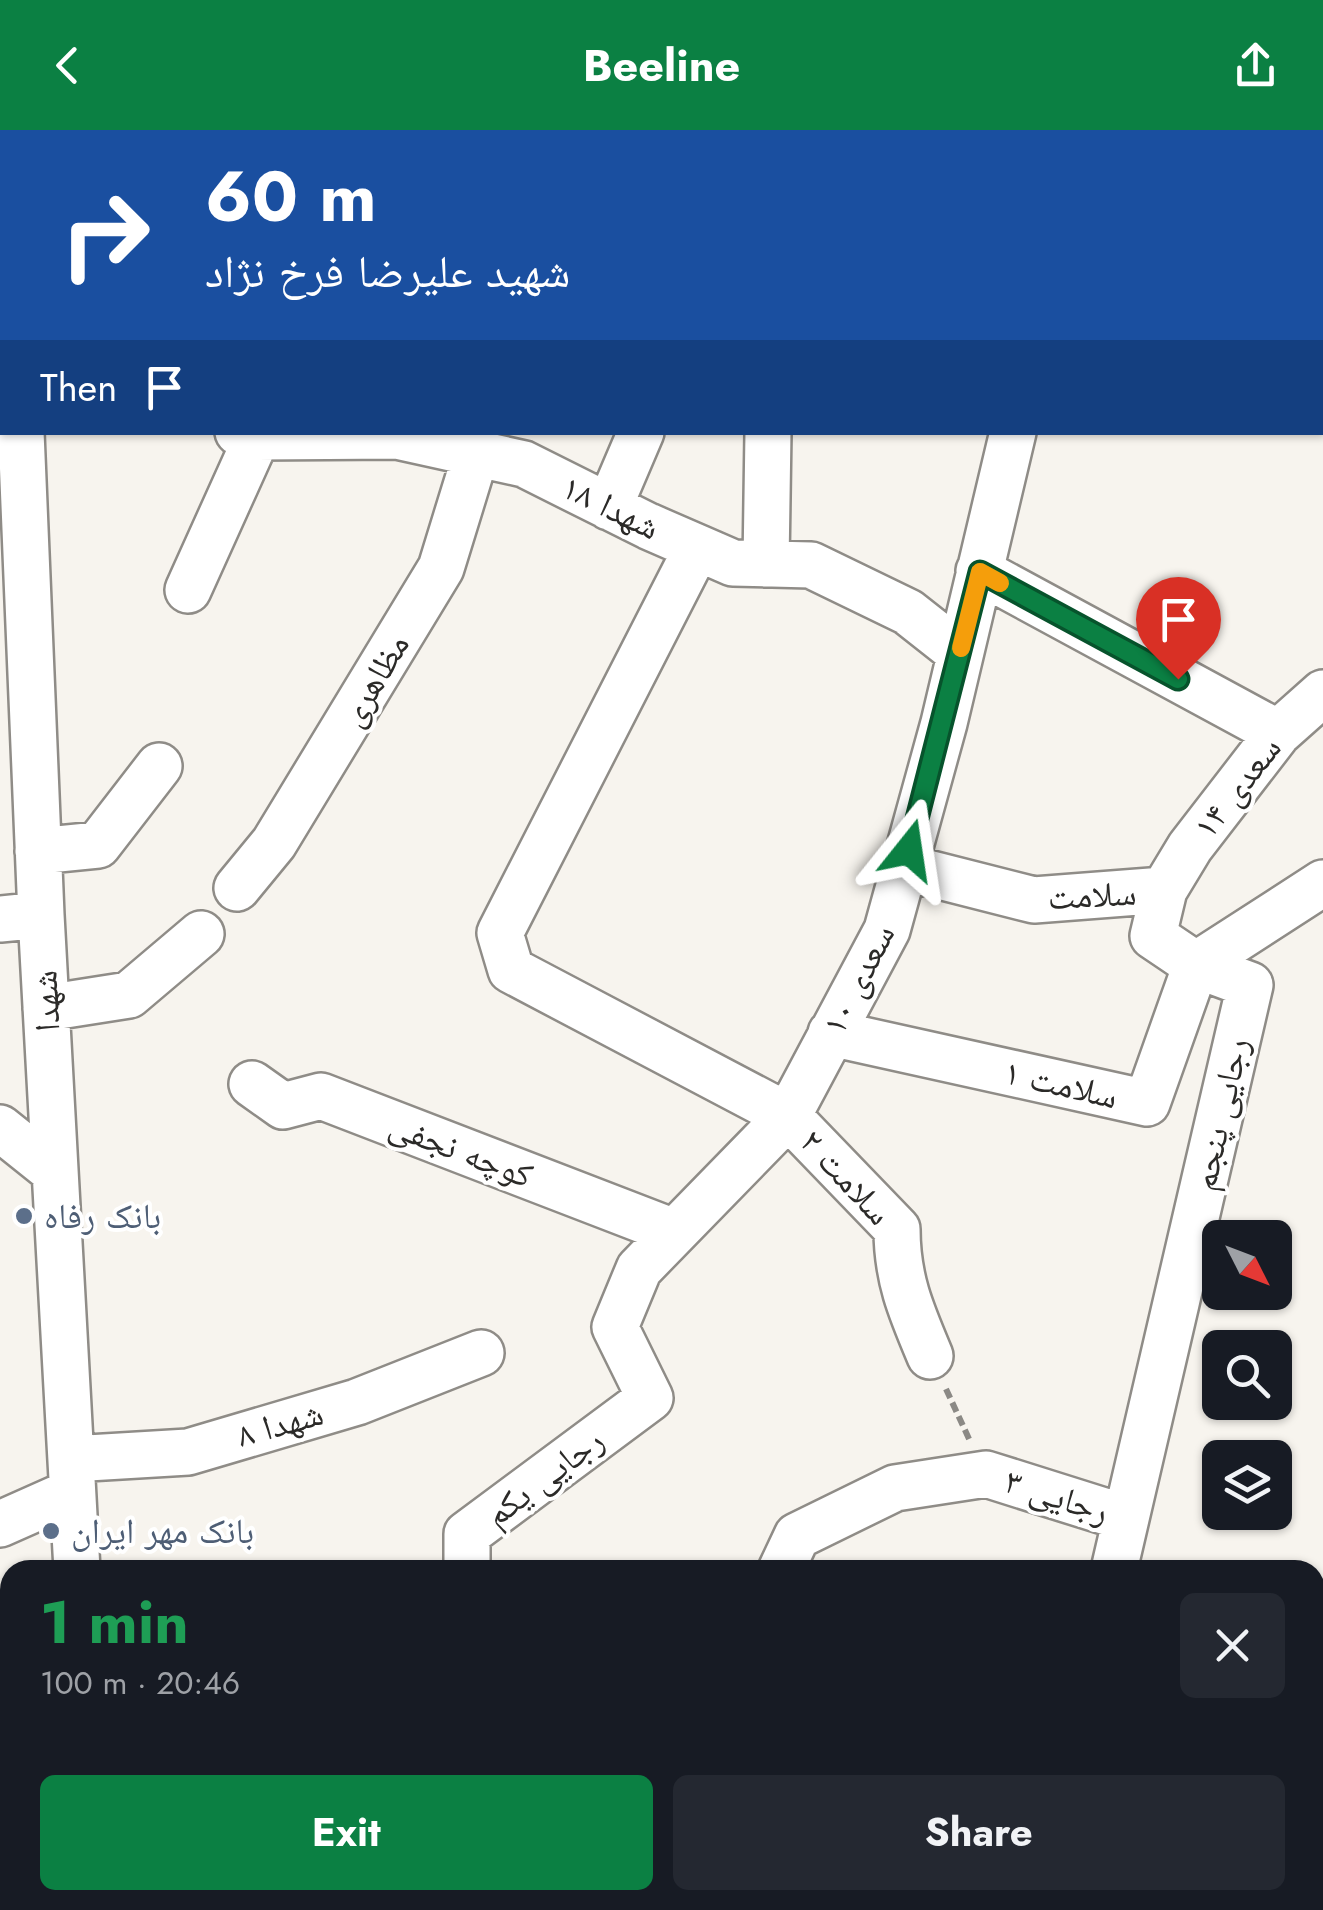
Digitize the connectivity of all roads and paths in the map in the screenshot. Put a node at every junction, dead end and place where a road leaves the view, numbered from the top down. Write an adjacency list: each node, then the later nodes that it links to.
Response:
1 (21, 435): 13 (street, شهدا)
2 (247, 435): 12 (street)
3 (322, 435): 7 (street, شهدا ۱۸)
4 (641, 435): 8 (street)
5 (768, 435): 10 (street)
6 (1011, 435): 11 (street, سعدی ۱۰)
7 (476, 454): 8 (street, شهدا ۱۸); 22 (street, مظاهری)
8 (610, 507): 9 (street, شهدا ۱۸)
9 (697, 548): 10 (street, شهدا ۱۸); 30 (street, سلامت ۲)
10 (766, 564): 14 (street, شهدا ۱۸)
11 (980, 572): 14 (street, سعدی ۱۰); 16 (street)
12 (188, 590)
13 (14, 610): 17 (street, شهدا)
14 (960, 652): 20 (street, سعدی ۱۰)
15 (1323, 693): 16 (street, سعدی ۱۴)
16 (1278, 733): 23 (street, سعدی ۱۴)
17 (18, 760): 19 (street, شهدا)
18 (159, 766): 19 (street)
19 (38, 851): 24 (street, شهدا)
20 (904, 866): 23 (street, سلامت); 28 (street, سعدی ۱۰)
21 (1323, 883): 26 (street)
22 (237, 888)
23 (1164, 890): 26 (street, رجایی پنجم)
24 (20, 916): 27 (street, شهدا)
25 (201, 934): 27 (street)
26 (1196, 965): 28 (street, سلامت ۱); 39 (street, رجایی پنجم)
27 (46, 1008): 32 (street, شهدا)
28 (831, 1033): 30 (street, سعدی ۱۰)
29 (252, 1084): 33 (street, کوچه نجفی)
30 (788, 1116): 33 (street, سعدی ۱۰); 35 (street, سلامت ۲)
31 (0, 1128): 32 (street)
32 (55, 1172): 38 (street, شهدا)
33 (674, 1232): 36 (street, سعدی ۱۰)
34 (480, 1352): 38 (street, شهدا ۸)
35 (930, 1356): 37 (path)
36 (650, 1398): 42 (street, رجایی یکم)
37 (986, 1474): 39 (street, رجایی ۳); 43 (street, رجایی ۳)
38 (72, 1476): 40 (street); 41 (street, شهدا)
39 (1126, 1518): 44 (street, رجایی پنجم)
40 (0, 1524)
41 (76, 1560)
42 (466, 1560)
43 (786, 1560)
44 (1116, 1560)

